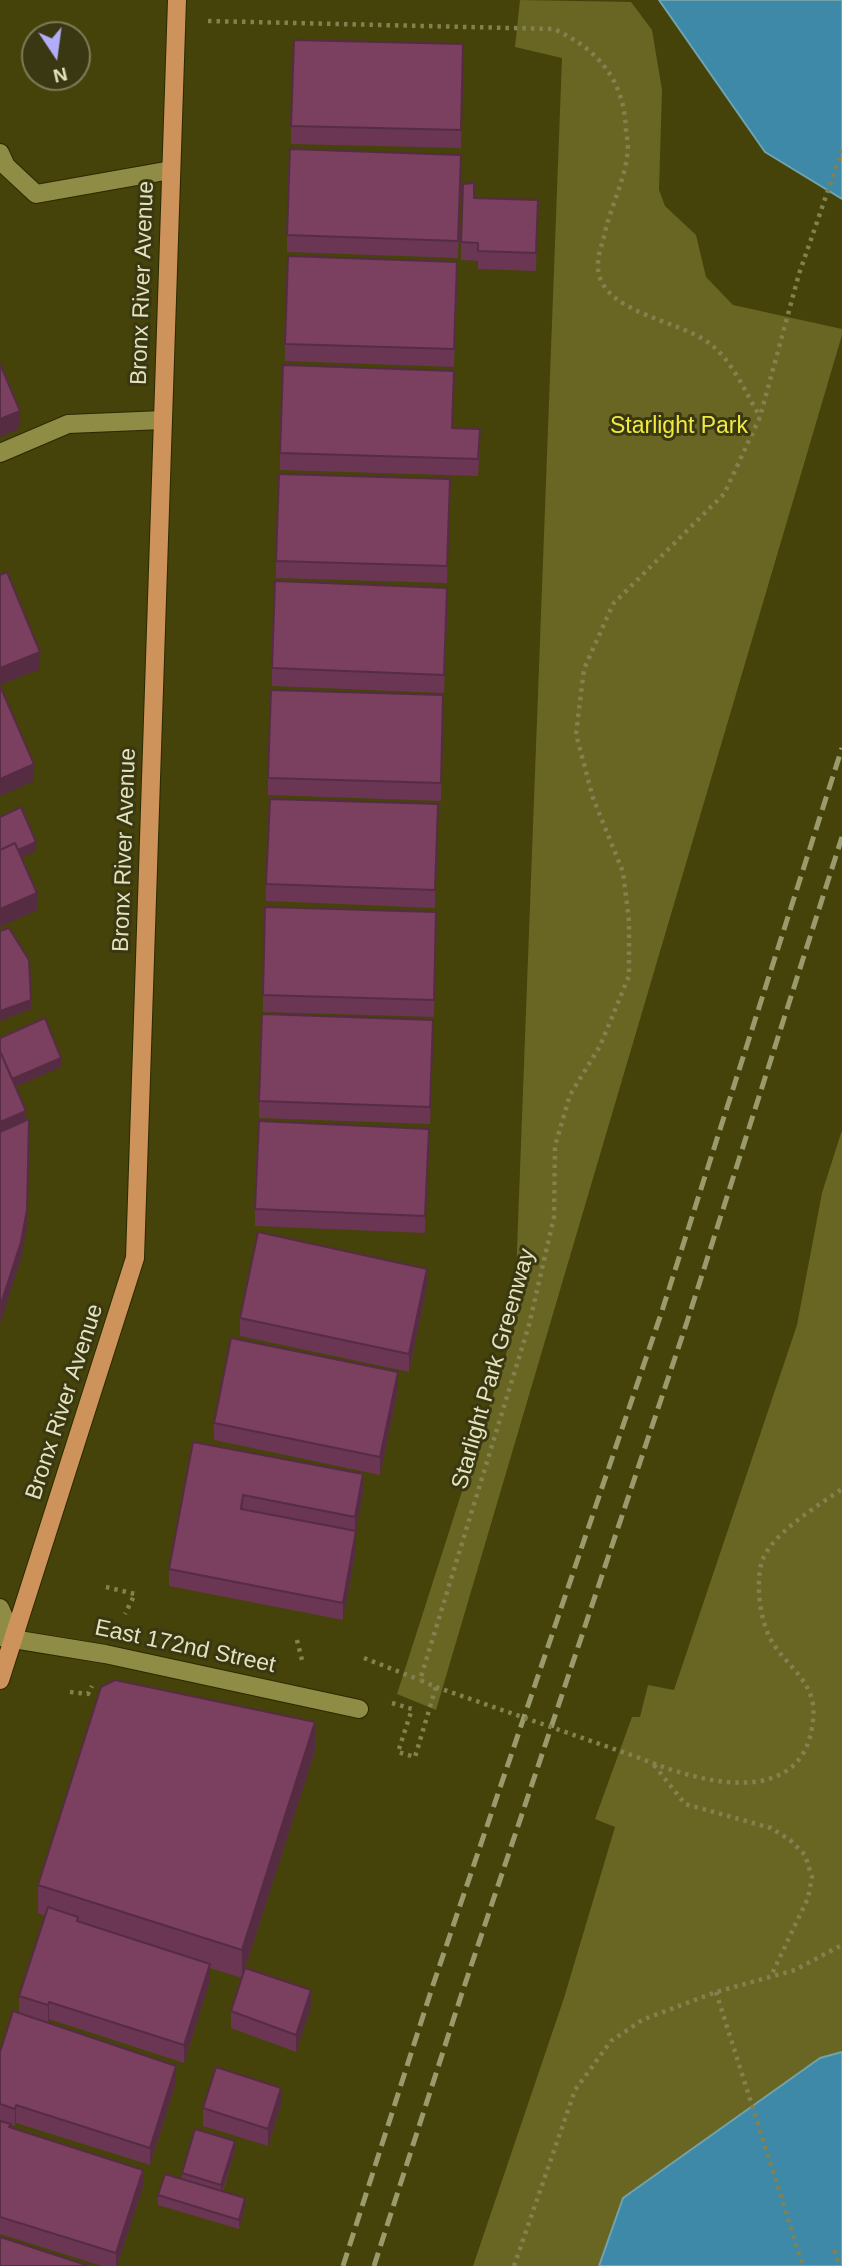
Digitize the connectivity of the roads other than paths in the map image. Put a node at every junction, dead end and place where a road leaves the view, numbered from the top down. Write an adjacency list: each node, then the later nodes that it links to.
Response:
1 (177, 0): 3 (main road, Bronx River Avenue)
2 (0, 153): 3 (street)
3 (171, 170): 4 (main road, Bronx River Avenue)
4 (163, 420): 5 (street); 7 (main road, Bronx River Avenue)
5 (0, 453)
6 (0, 1608): 7 (street)
7 (7, 1638): 8 (main road, Bronx River Avenue); 9 (street, East 172nd Street)
8 (0, 1680)
9 (359, 1710)

